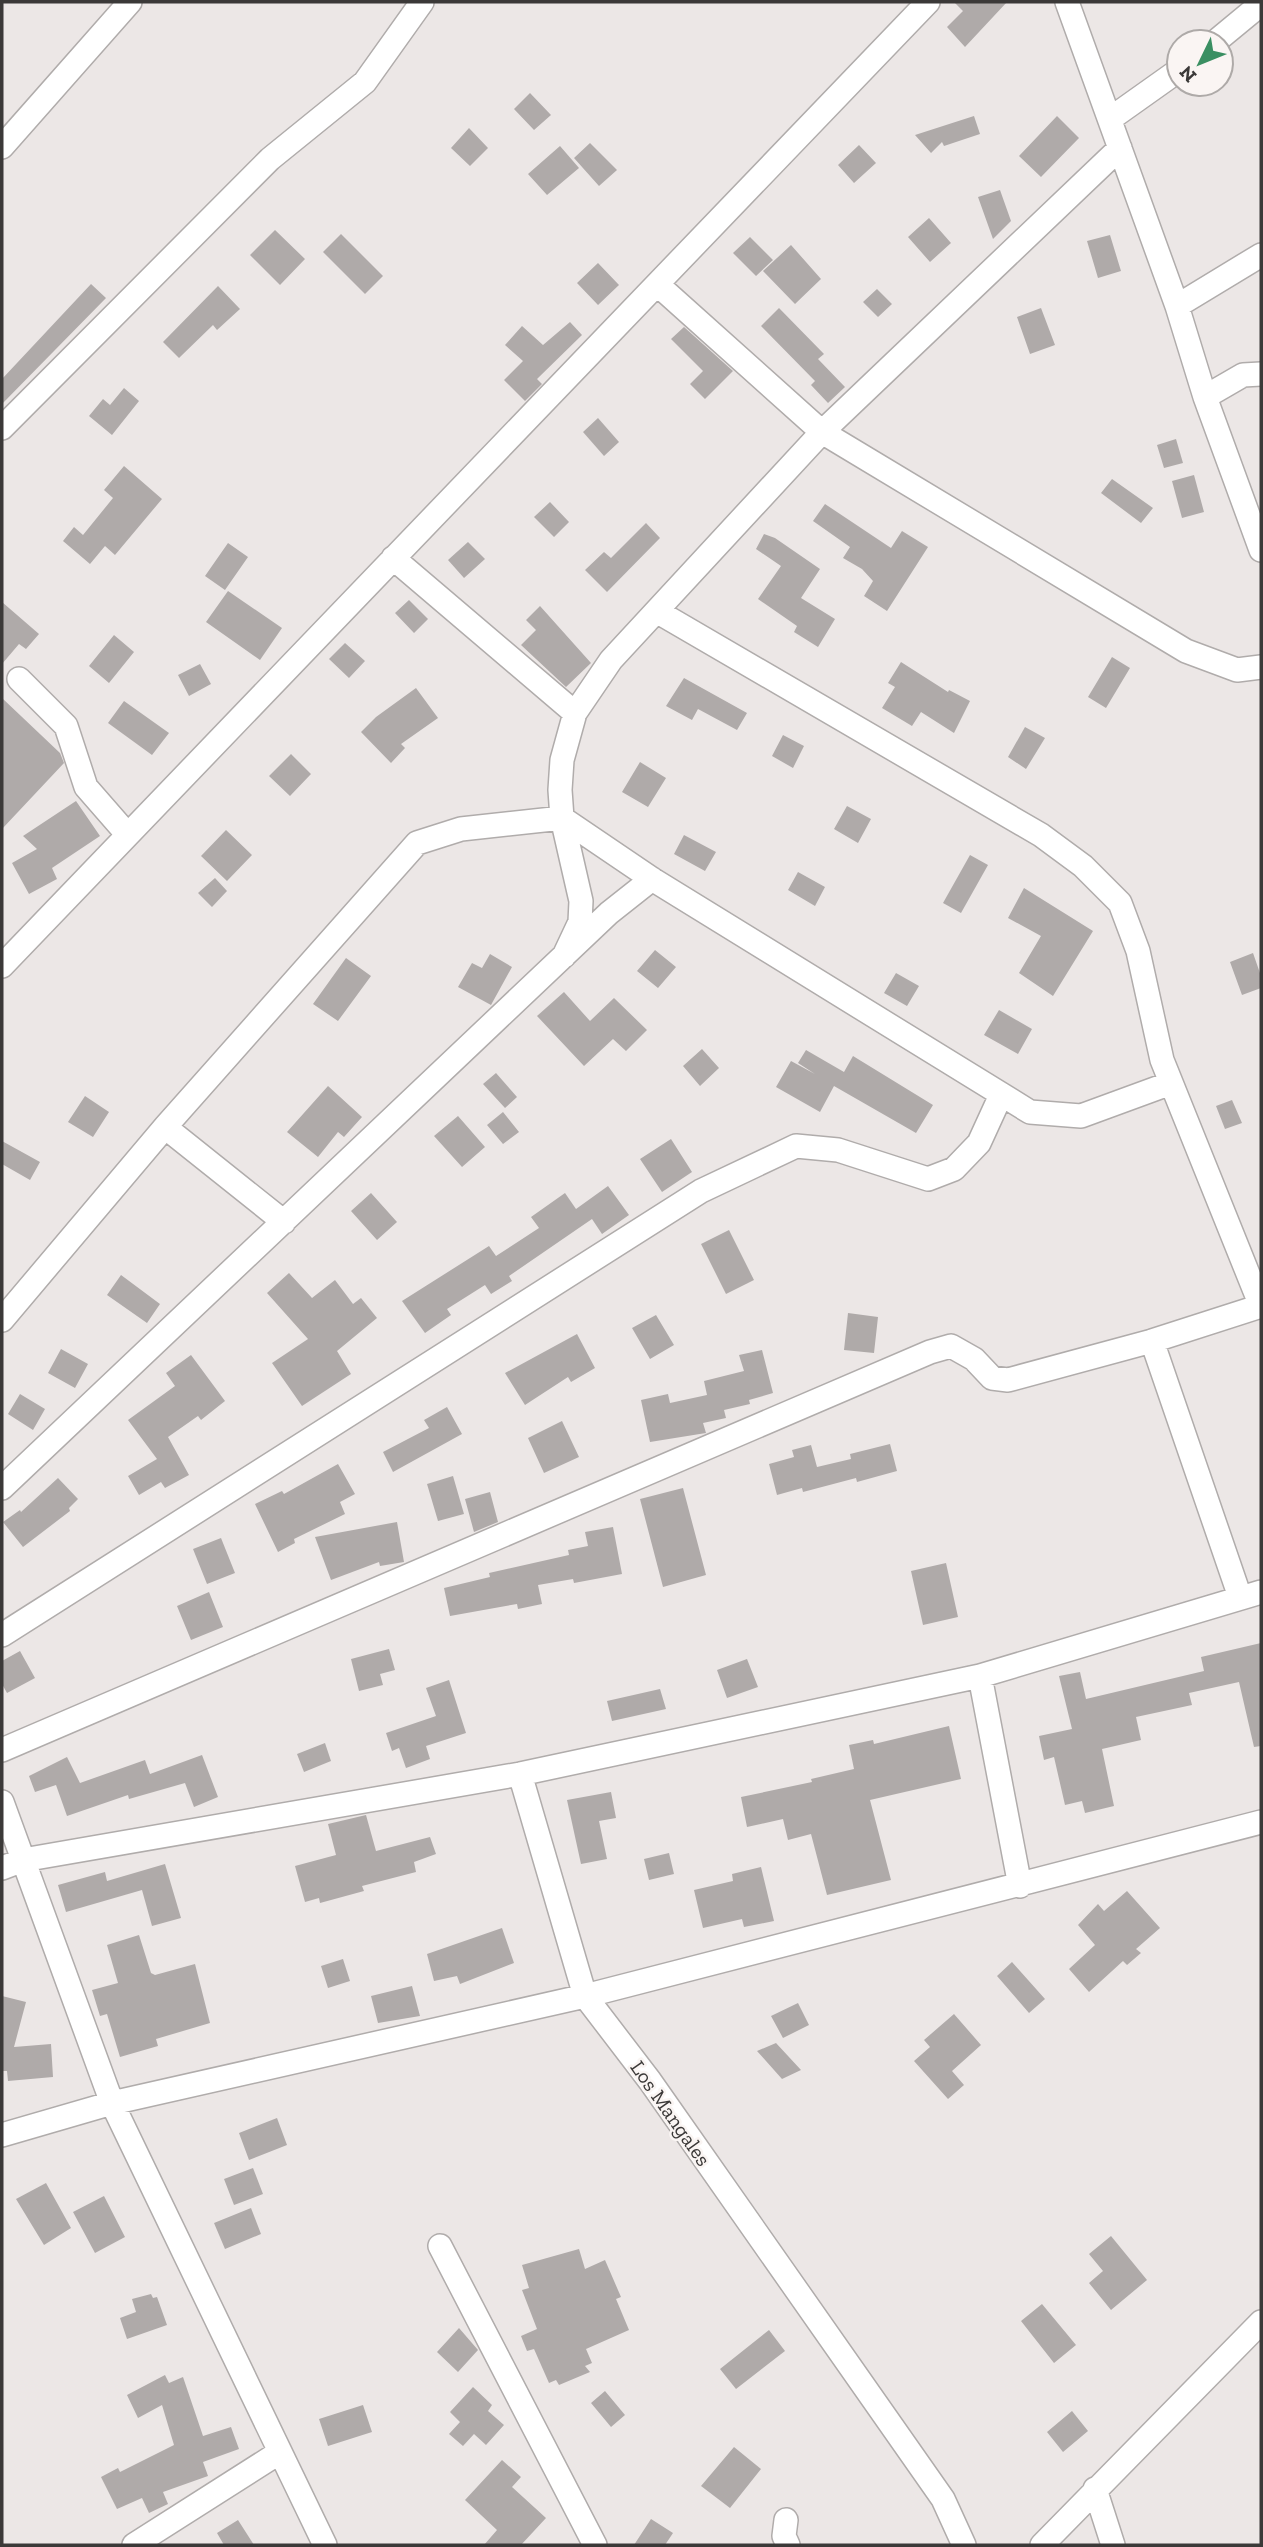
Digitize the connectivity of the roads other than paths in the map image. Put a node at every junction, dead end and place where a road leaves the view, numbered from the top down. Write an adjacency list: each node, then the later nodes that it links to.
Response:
1 (130, 2): 9 (street)
2 (422, 2): 16 (street)
3 (928, 2): 12 (street)
4 (1067, 2): 8 (street)
5 (1261, 4): 6 (street)
6 (1232, 28)
7 (1165, 80): 8 (street)
8 (1110, 119): 10 (street)
9 (2, 147)
10 (1120, 149): 13 (street); 17 (street)
11 (1261, 255): 13 (street)
12 (658, 285): 17 (street); 19 (street)
13 (1177, 306): 15 (street)
14 (1261, 374): 15 (street)
15 (1205, 397): 18 (street)
16 (6, 416)
17 (822, 432): 20 (street); 21 (street)
18 (1261, 551)
19 (393, 558): 23 (street); 25 (street)
20 (658, 612): 23 (street); 29 (street)
21 (1261, 667)
22 (19, 679): 25 (street)
23 (575, 713): 24 (street)
24 (562, 818): 26 (street); 27 (street); 31 (street)
25 (127, 834): 28 (street)
26 (652, 879): 27 (street); 30 (street)
27 (565, 957): 32 (street)
28 (2, 966)
29 (1171, 1083): 30 (street); 33 (street)
30 (1001, 1095): 38 (street)
31 (165, 1127): 32 (street); 34 (street)
32 (284, 1222): 36 (street)
33 (1261, 1306): 35 (street)
34 (2, 1320)
35 (1152, 1341): 37 (street); 40 (street)
36 (2, 1488)
37 (1251, 1595): 39 (street)
38 (2, 1635)
39 (980, 1676): 41 (street); 45 (street)
40 (2, 1750)
41 (520, 1774): 44 (street); 46 (street, Los Mangales)
42 (2, 1802): 44 (street)
43 (1261, 1822): 45 (street)
44 (12, 1864): 47 (street)
45 (1020, 1886): 46 (street)
46 (585, 1996): 47 (street); 58 (street, Los Mangales)
47 (112, 2103): 48 (street); 51 (street)
48 (2, 2135)
49 (440, 2246): 56 (street)
50 (1261, 2322): 52 (street)
51 (280, 2452): 54 (street); 55 (street)
52 (1095, 2490): 59 (street); 60 (street)
53 (786, 2520): 57 (street)
54 (134, 2545)
55 (324, 2545)
56 (595, 2545)
57 (788, 2545)
58 (964, 2545)
59 (1042, 2545)
60 (1113, 2545)

